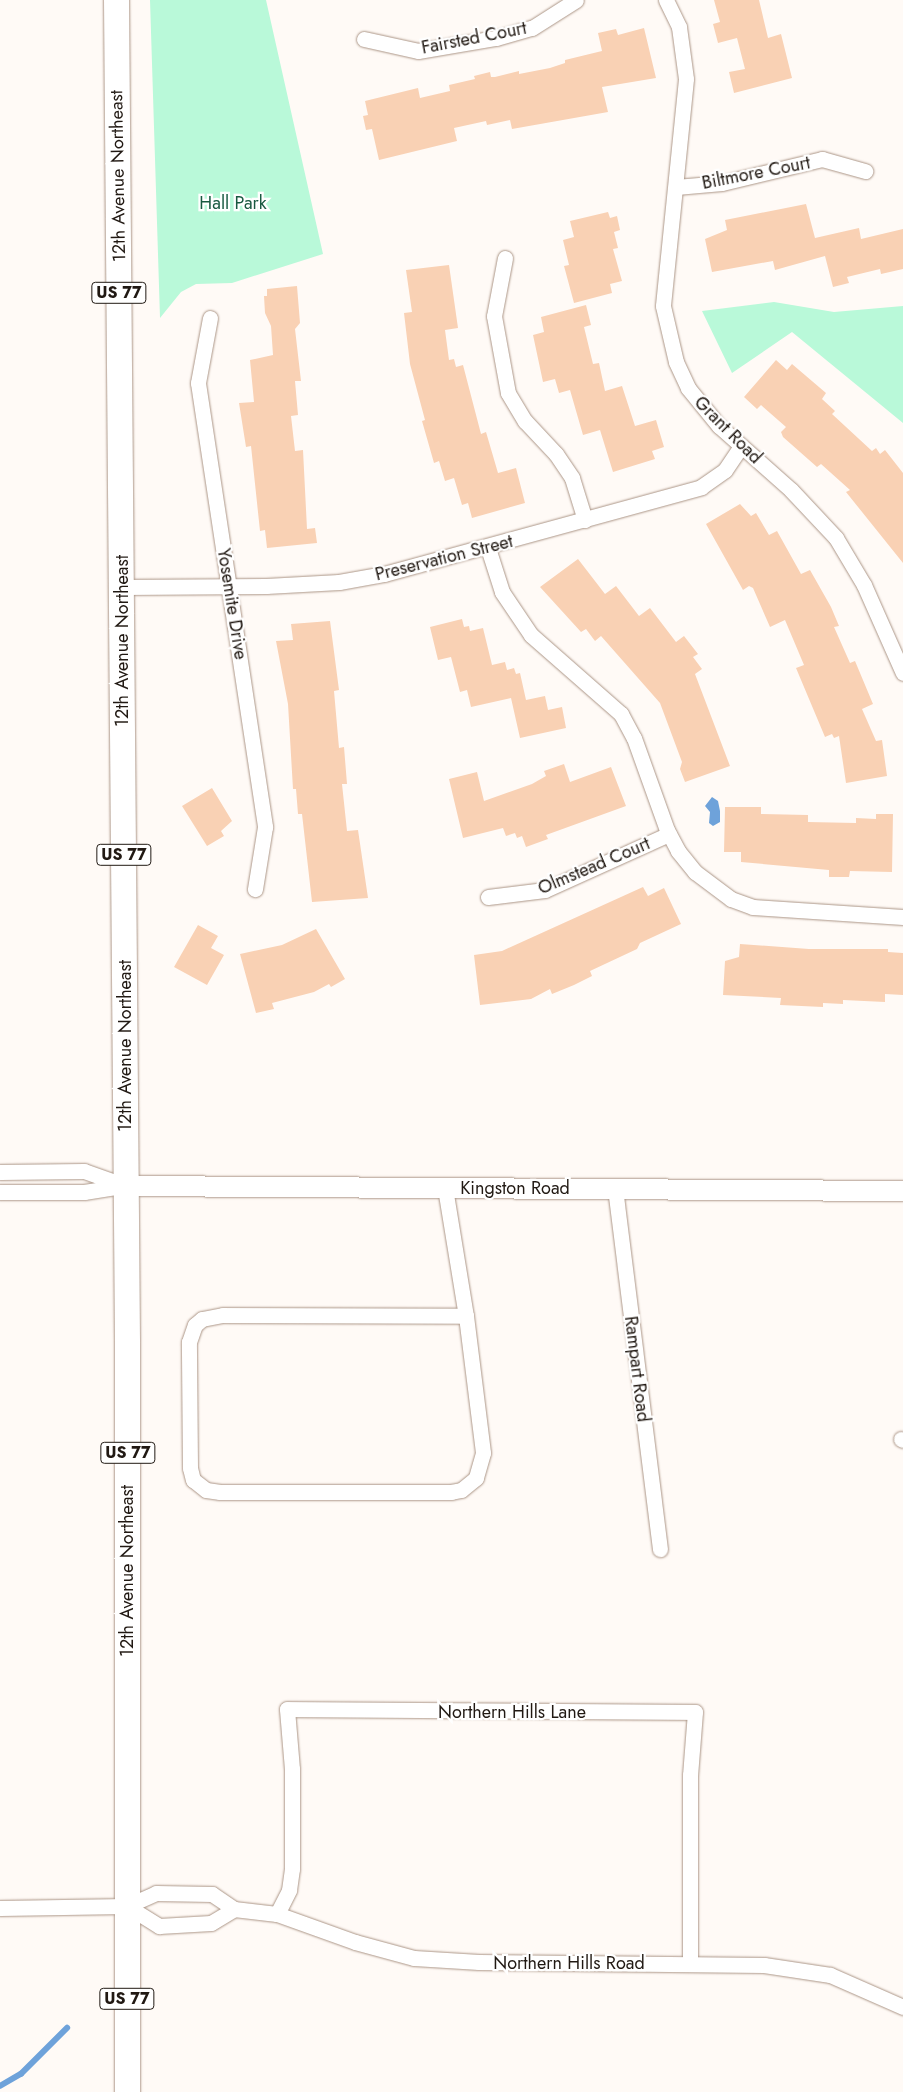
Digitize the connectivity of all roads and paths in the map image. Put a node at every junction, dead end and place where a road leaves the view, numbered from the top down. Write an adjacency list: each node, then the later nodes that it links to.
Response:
1 (116, 0): 12 (main road, 12th Avenue Northeast / US 77)
2 (576, 0): 4 (street, Fairsted Court)
3 (666, 0): 6 (street, Grant Road)
4 (364, 39)
5 (865, 170): 6 (street, Biltmore Court)
6 (676, 187): 9 (street, Grant Road)
7 (505, 258): 10 (street)
8 (210, 318): 13 (street, Yosemite Drive)
9 (741, 446): 10 (street, Preservation Street); 14 (street, Grant Road)
10 (585, 520): 11 (street, Preservation Street)
11 (488, 548): 13 (street, Preservation Street); 15 (street)
12 (122, 586): 13 (street, Preservation Street); 20 (main road, 12th Avenue Northeast / US 77)
13 (229, 586): 16 (street, Yosemite Drive)
14 (903, 673)
15 (670, 834): 17 (street, Olmstead Court); 18 (street)
16 (254, 889)
17 (488, 897)
18 (903, 917)
19 (0, 1172): 20 (street)
20 (126, 1186): 21 (street, Kingston Road); 24 (street); 27 (main road, 12th Avenue Northeast / US 77)
21 (444, 1188): 22 (street, Kingston Road); 25 (street)
22 (615, 1188): 23 (street, Kingston Road); 26 (street, Rampart Road)
23 (903, 1191)
24 (0, 1192)
25 (466, 1316): 25 (street)
26 (660, 1549)
27 (127, 1906): 28 (street); 29 (street, Northern Hills Road); 29 (street); 33 (main road, 12th Avenue Northeast / US 77)
28 (0, 1908)
29 (234, 1909): 30 (street, Northern Hills Road)
30 (277, 1914): 31 (street, Northern Hills Road); 31 (street, Northern Hills Lane)
31 (690, 1964): 32 (street, Northern Hills Road)
32 (903, 2007)
33 (127, 2092)

